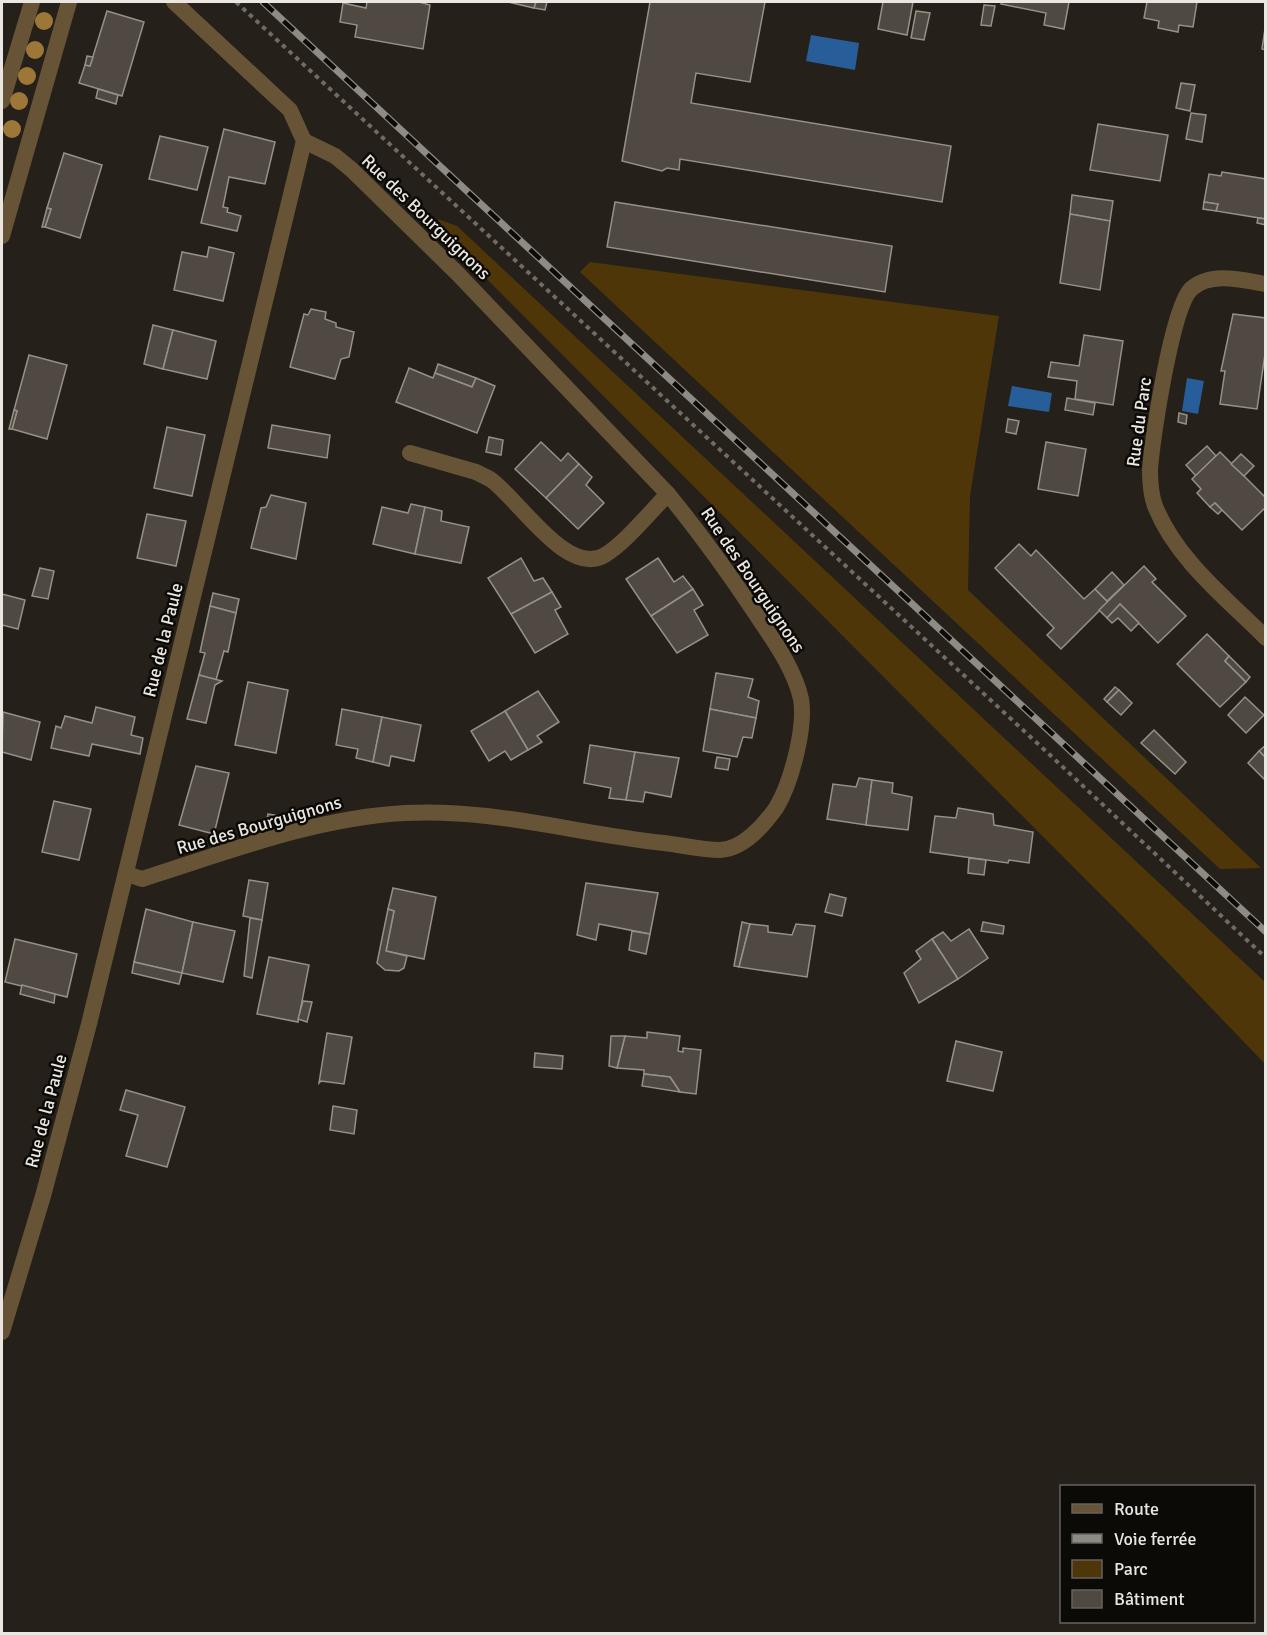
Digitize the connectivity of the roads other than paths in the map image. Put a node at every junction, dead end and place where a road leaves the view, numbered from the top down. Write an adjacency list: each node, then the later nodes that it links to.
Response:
1 (32, 2): 4 (street)
2 (69, 2): 6 (street)
3 (174, 2): 5 (street)
4 (2, 101)
5 (303, 141): 9 (street, Rue des Bourguignons); 11 (street, Rue de la Paule)
6 (2, 236)
7 (1266, 284): 10 (street, Rue du Parc)
8 (410, 453): 9 (street)
9 (668, 494): 11 (street, Rue des Bourguignons)
10 (1266, 638)
11 (127, 874): 12 (street, Rue de la Paule)
12 (2, 1332)

